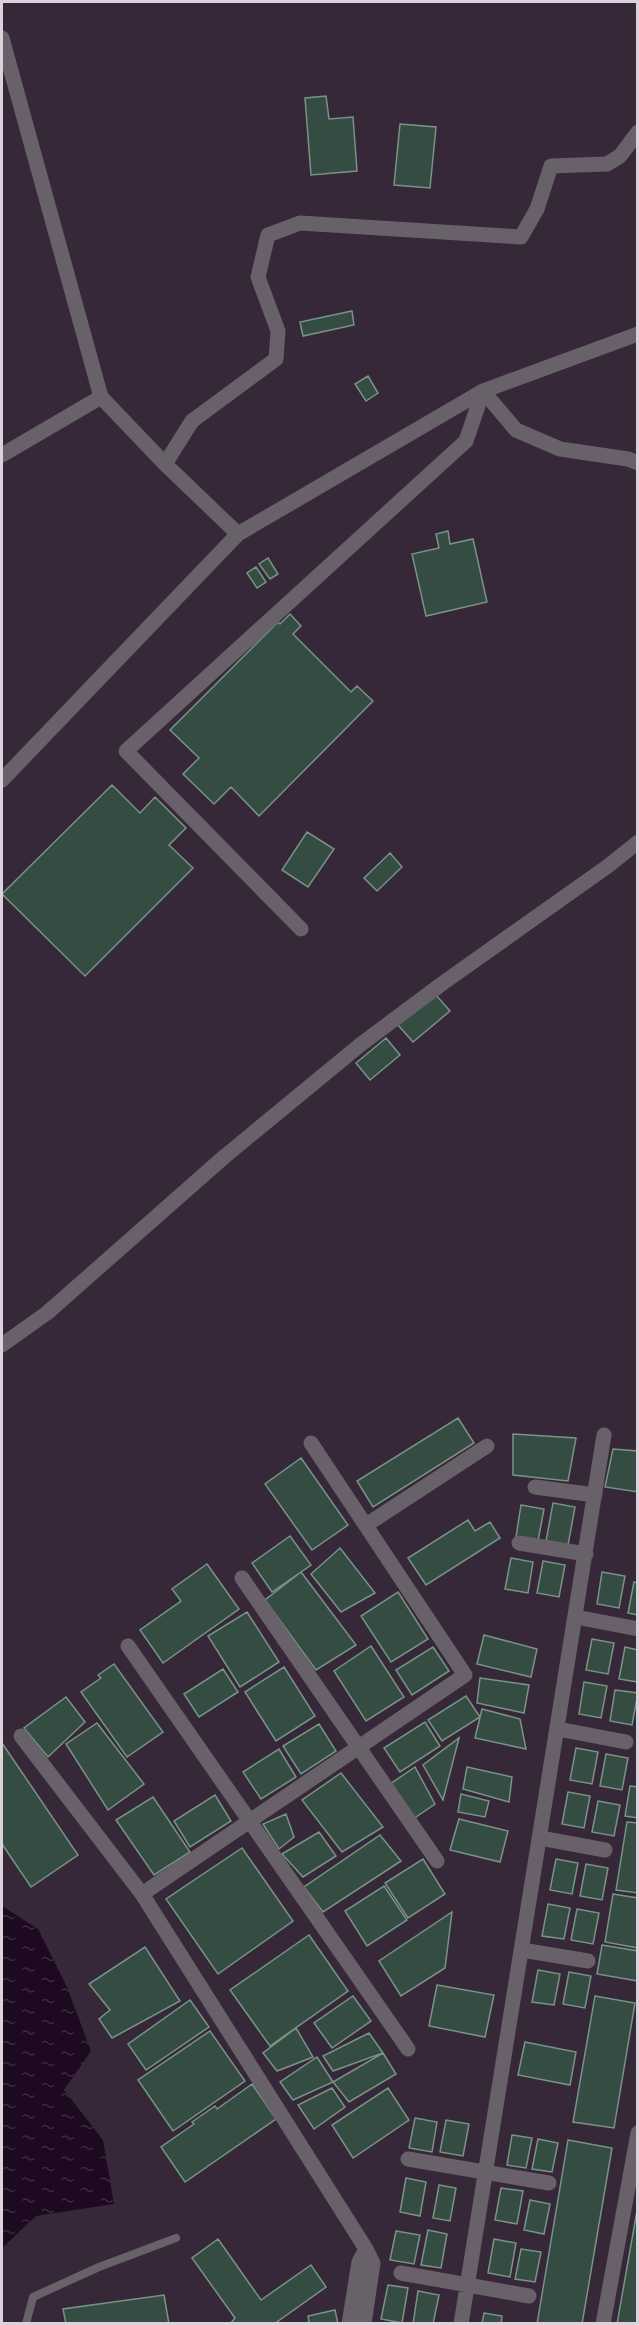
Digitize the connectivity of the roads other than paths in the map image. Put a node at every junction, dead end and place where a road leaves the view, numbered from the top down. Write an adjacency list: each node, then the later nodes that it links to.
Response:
1 (2, 38): 5 (street)
2 (638, 132): 8 (street)
3 (638, 334): 4 (street)
4 (483, 391): 7 (street); 9 (street); 12 (street)
5 (101, 397): 6 (street); 8 (street)
6 (2, 455)
7 (638, 463)
8 (165, 464): 9 (street)
9 (238, 534): 10 (street)
10 (2, 780)
11 (638, 842): 13 (street)
12 (301, 929)
13 (2, 1344)
14 (604, 1435): 18 (street)
15 (311, 1443): 19 (street)
16 (487, 1446): 19 (street)
17 (535, 1487): 18 (street)
18 (595, 1495): 21 (street)
19 (366, 1525): 29 (street)
20 (519, 1543): 21 (street)
21 (586, 1554): 23 (street)
22 (242, 1578): 29 (street)
23 (576, 1617): 24 (street); 26 (street)
24 (638, 1629)
25 (128, 1646): 30 (street)
26 (558, 1729): 28 (street); 31 (street)
27 (21, 1736): 34 (street)
28 (626, 1743)
29 (359, 1747): 30 (street); 33 (street)
30 (250, 1821): 34 (street); 37 (street)
31 (540, 1839): 32 (street); 35 (street)
32 (605, 1850)
33 (436, 1861)
34 (142, 1894): 43 (street)
35 (522, 1950): 36 (street); 40 (street)
36 (588, 1961)
37 (408, 2049)
38 (638, 2133): 51 (street)
39 (408, 2159): 40 (street)
40 (486, 2172): 41 (street); 45 (street)
41 (549, 2183)
42 (176, 2238): 47 (lane)
43 (366, 2249): 48 (street); 49 (street)
44 (401, 2273): 45 (street)
45 (467, 2285): 46 (street); 50 (street)
46 (529, 2296)
47 (26, 2324)
48 (349, 2324)
49 (364, 2324)
50 (461, 2324)
51 (603, 2324)

